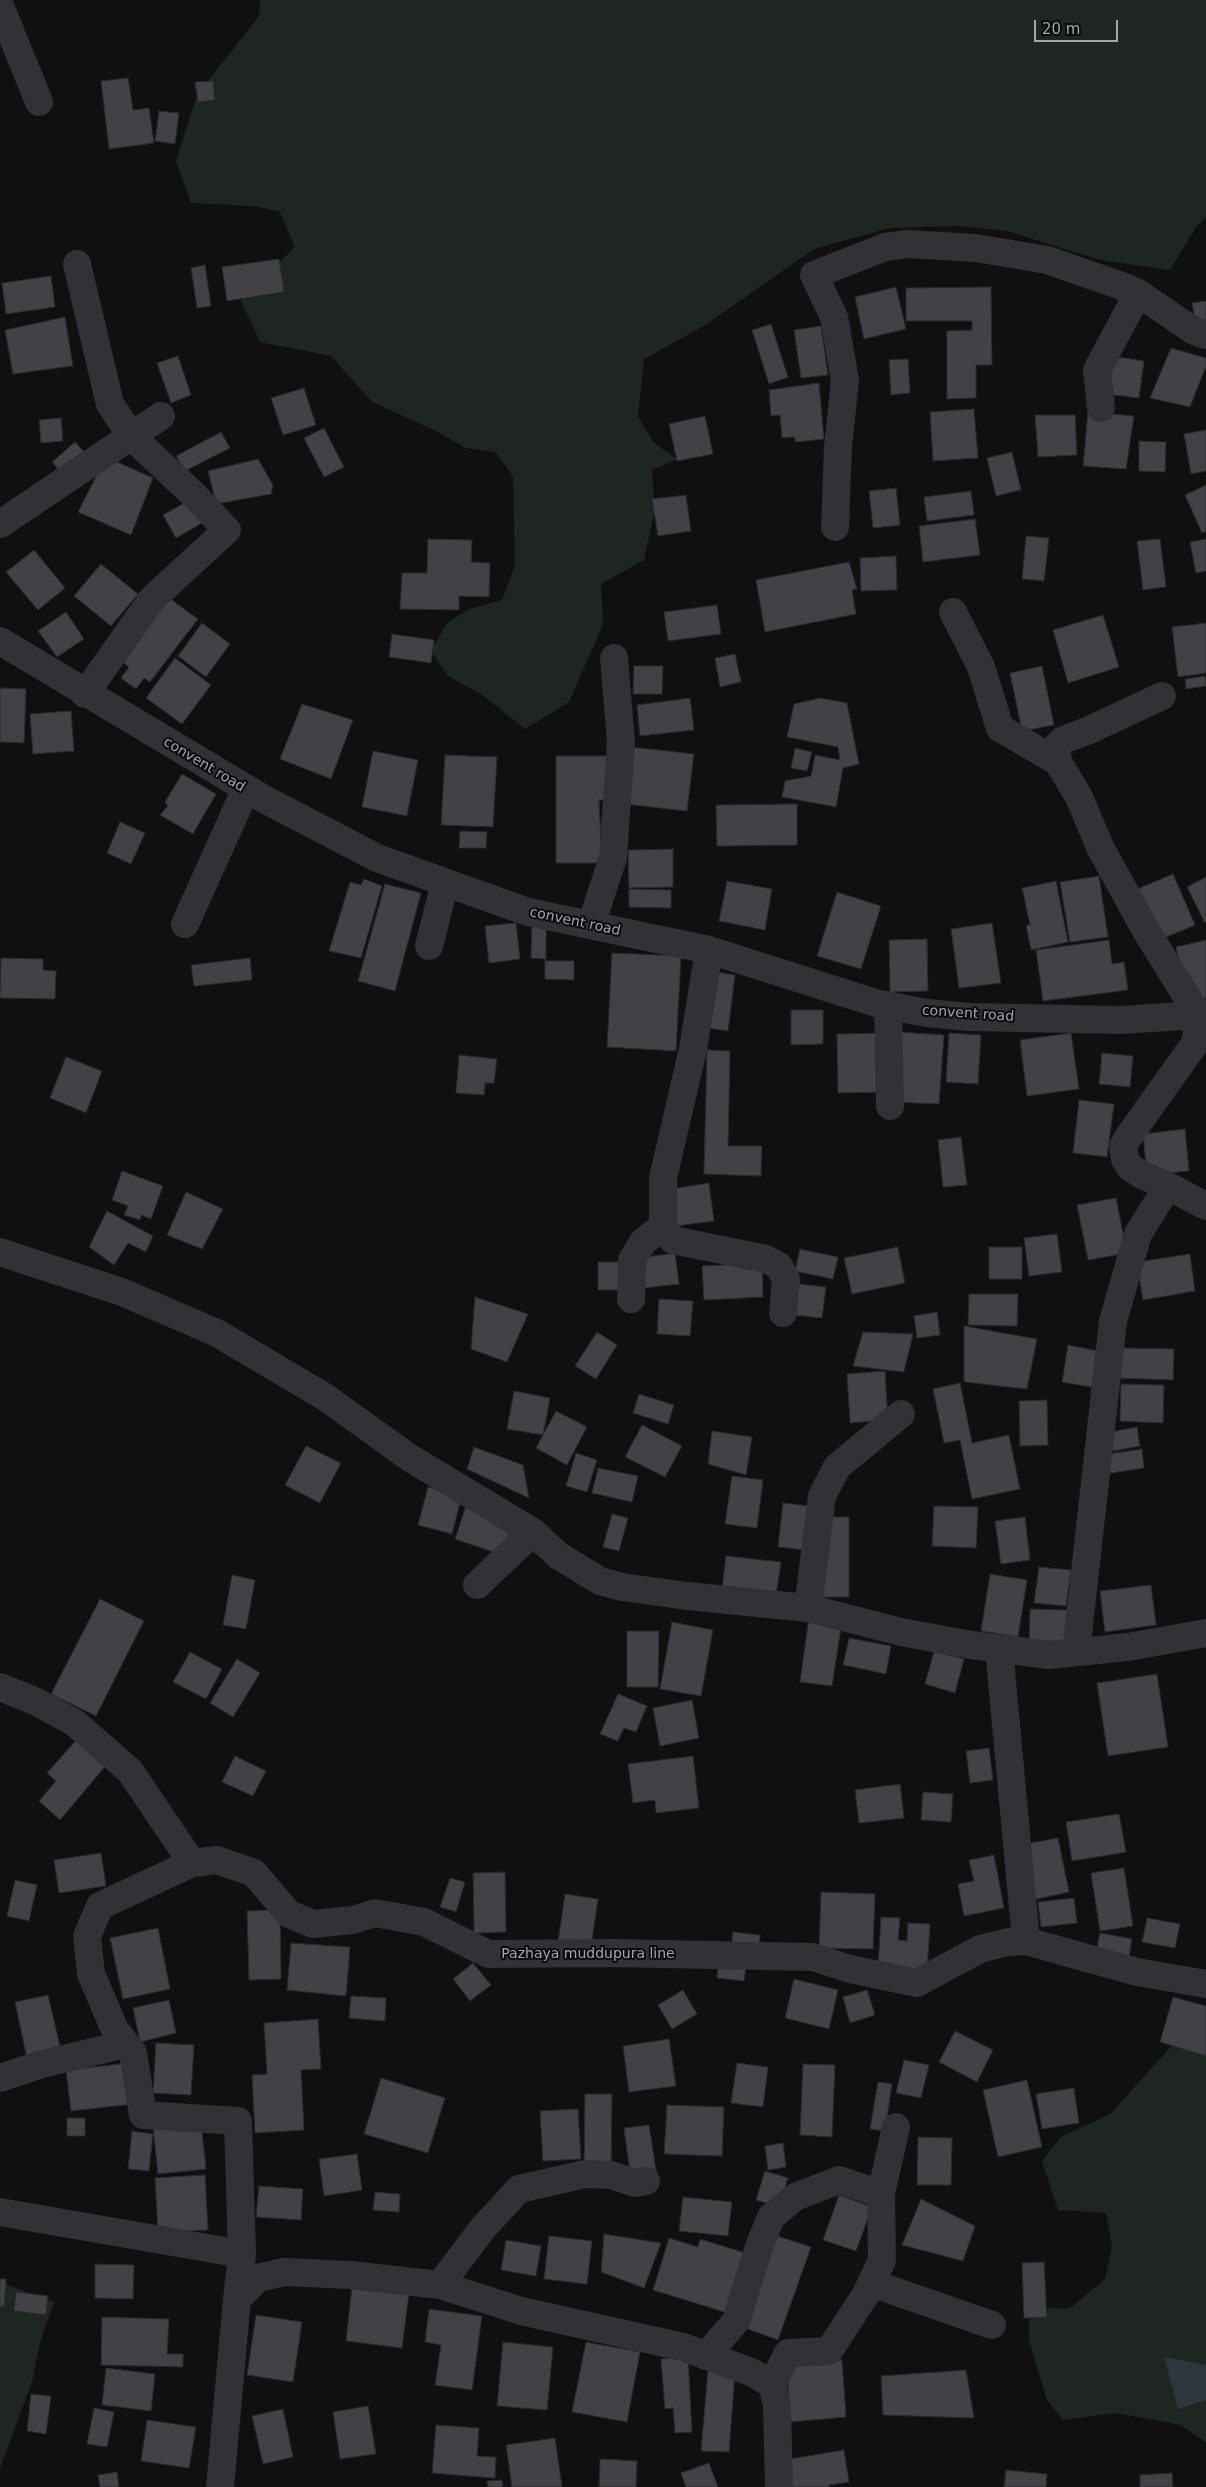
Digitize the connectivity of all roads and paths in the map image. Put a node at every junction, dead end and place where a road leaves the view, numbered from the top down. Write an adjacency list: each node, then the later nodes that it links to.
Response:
1 (0, 6): 2 (street)
2 (39, 102)
3 (77, 264): 8 (street)
4 (1138, 292): 5 (street); 6 (street); 10 (street)
5 (1206, 335)
6 (1101, 408)
7 (161, 416): 8 (street)
8 (131, 436): 9 (street); 14 (street)
9 (0, 524)
10 (835, 527)
11 (953, 612): 16 (street)
12 (0, 641): 14 (street, convent road)
13 (614, 658): 20 (street)
14 (85, 694): 17 (street, convent road)
15 (1162, 696): 16 (street)
16 (1058, 762): 24 (street)
17 (246, 789): 18 (street, convent road); 19 (street)
18 (445, 883): 20 (street, convent road); 21 (street)
19 (185, 924)
20 (590, 925): 22 (street, convent road)
21 (429, 946)
22 (709, 950): 23 (street, convent road); 28 (street)
23 (888, 1005): 24 (street, convent road); 25 (street)
24 (1202, 1014): 26 (street)
25 (890, 1106)
26 (1168, 1186): 27 (street); 38 (street)
27 (1206, 1206)
28 (663, 1226): 30 (street); 31 (street)
29 (0, 1252): 33 (street)
30 (631, 1299)
31 (783, 1313)
32 (901, 1414): 35 (street)
33 (533, 1532): 34 (street); 35 (street)
34 (477, 1586)
35 (808, 1608): 37 (street)
36 (1206, 1633): 38 (street)
37 (998, 1649): 38 (street); 41 (street)
38 (1076, 1652)
39 (0, 1687): 40 (street)
40 (192, 1863): 41 (street, Pazhaya muddupura line); 43 (street, Pazhaya muddupura line)
41 (1026, 1941): 42 (street, Pazhaya muddupura line)
42 (1206, 1984)
43 (126, 2044): 44 (street); 49 (street, Pazhaya muddupura line)
44 (0, 2078)
45 (896, 2127): 47 (street)
46 (646, 2181): 51 (street)
47 (881, 2194): 50 (street); 54 (street)
48 (0, 2212): 49 (street)
49 (242, 2254): 52 (street)
50 (871, 2283): 53 (street); 55 (street)
51 (440, 2285): 52 (street); 54 (street)
52 (237, 2299): 56 (street)
53 (992, 2325)
54 (706, 2356): 55 (street)
55 (772, 2384): 57 (street)
56 (220, 2487)
57 (780, 2487)

